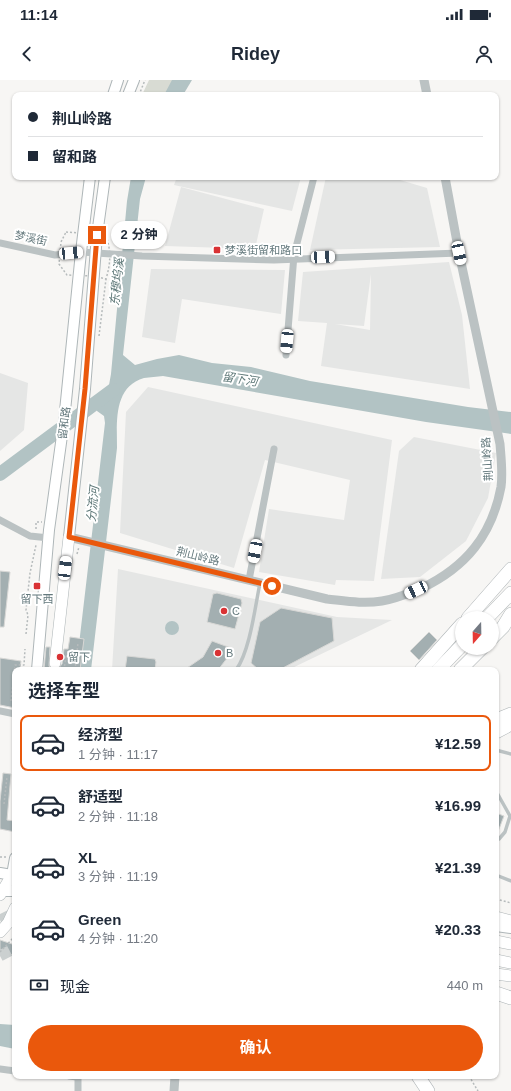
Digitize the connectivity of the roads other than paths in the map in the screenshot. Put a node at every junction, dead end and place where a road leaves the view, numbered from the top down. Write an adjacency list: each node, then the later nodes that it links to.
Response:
1 (118, 80): 4 (main road)
2 (134, 80): 5 (main road)
3 (424, 80): 6 (street)
4 (114, 92)
5 (129, 92)
6 (426, 92)
7 (90, 180): 12 (main road, 留和路)
8 (105, 180): 13 (main road, 留和路)
9 (313, 180): 15 (street)
10 (446, 180): 14 (street, 荆山岭路)
11 (0, 243): 12 (street, 梦溪街)
12 (81, 252): 13 (street, 梦溪街); 20 (main road, 留和路)
13 (96, 253): 15 (street, 梦溪街); 19 (main road, 留和路)
14 (459, 253): 15 (street, 梦溪街); 23 (street, 荆山岭路)
15 (294, 259): 16 (street)
16 (286, 355)
17 (274, 449): 22 (street)
18 (0, 520): 20 (street)
19 (69, 537): 22 (street, 荆山岭路); 34 (main road, 留和路)
20 (49, 538): 35 (main road, 留和路)
21 (511, 569): 26 (highway)
22 (249, 580): 23 (street, 荆山岭路)
23 (260, 583): 36 (lane)
24 (511, 583): 27 (highway)
25 (511, 593): 28 (highway)
26 (474, 611)
27 (493, 611)
28 (494, 611)
29 (511, 614): 30 (highway)
30 (499, 631)
31 (455, 632): 37 (highway)
32 (455, 652): 38 (highway)
33 (475, 655): 39 (highway)
34 (54, 666)
35 (37, 667)
36 (238, 667)
37 (424, 667)
38 (441, 667)
39 (463, 667)
40 (0, 712): 41 (street)
41 (12, 714)
42 (511, 714): 43 (highway)
43 (499, 719)
44 (511, 724): 45 (highway)
45 (499, 730)
46 (499, 751): 47 (lane)
47 (511, 754)
48 (499, 796): 49 (lane)
49 (499, 839)
50 (0, 873): 51 (main road)
51 (12, 875)
52 (499, 876): 54 (lane)
53 (12, 878): 56 (main road)
54 (511, 881)
55 (12, 891): 56 (main road)
56 (1, 893)
57 (12, 914): 62 (main road)
58 (499, 919): 59 (highway)
59 (511, 922)
60 (499, 926): 61 (main road)
61 (511, 928)
62 (0, 932)
63 (499, 942): 64 (main road)
64 (511, 944)
65 (499, 961): 66 (main road)
66 (511, 963)
67 (499, 974): 68 (main road)
68 (511, 976)
69 (499, 978): 70 (main road)
70 (511, 981)
71 (499, 990): 72 (main road)
72 (511, 992)
73 (499, 994): 74 (highway)
74 (511, 998)
75 (499, 1003): 76 (highway)
76 (511, 1005)
77 (0, 1069): 78 (street)
78 (12, 1071)
79 (78, 1079): 81 (street)
80 (175, 1079): 82 (street)
81 (78, 1090)
82 (174, 1091)

